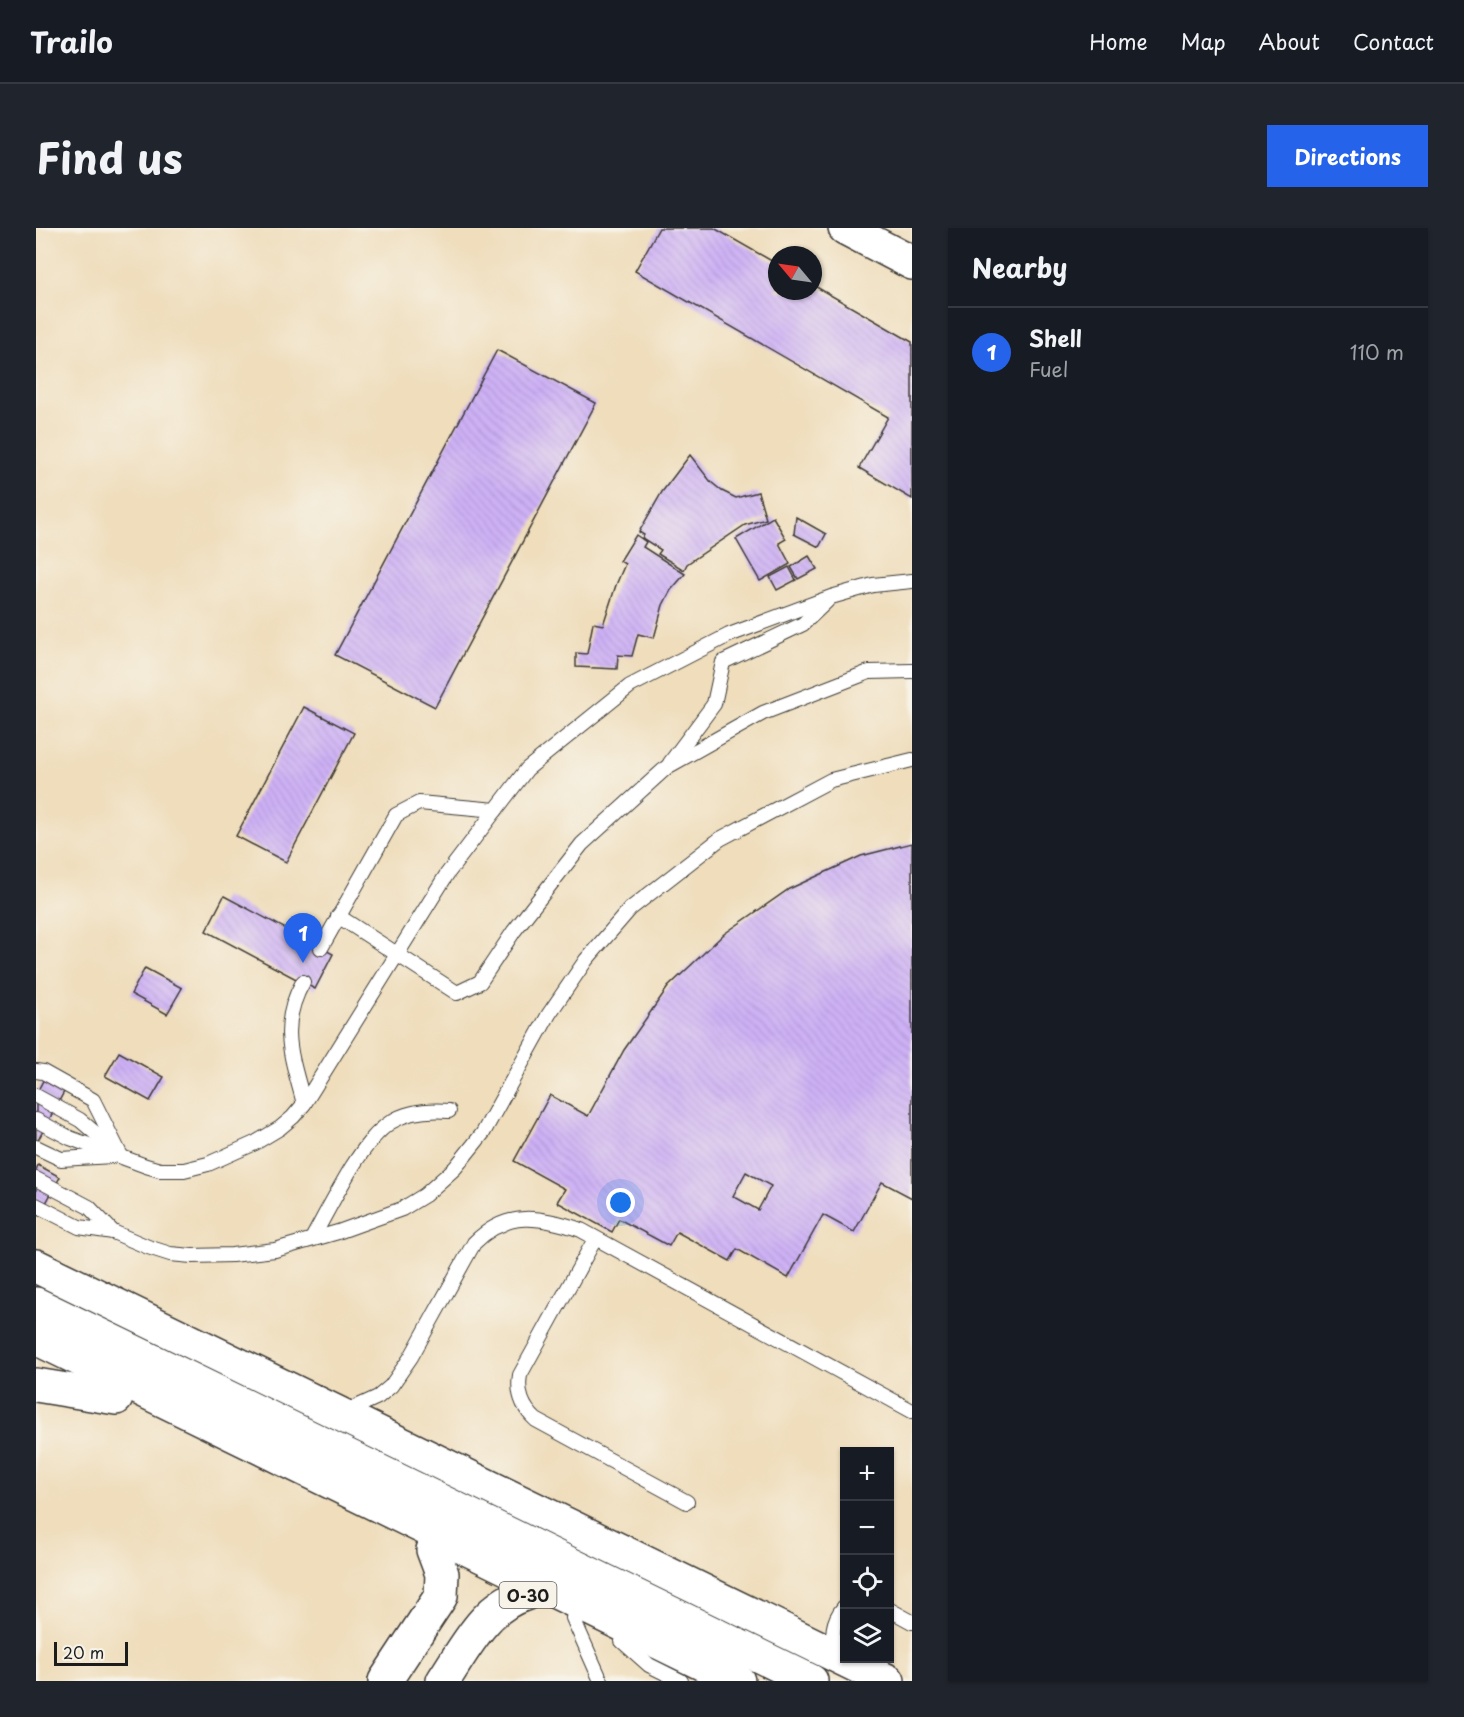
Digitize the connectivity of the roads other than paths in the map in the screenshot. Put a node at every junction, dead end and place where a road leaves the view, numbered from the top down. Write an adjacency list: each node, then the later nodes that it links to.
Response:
1 (845, 228): 2 (main road)
2 (912, 263)
3 (912, 581): 4 (lane)
4 (831, 597): 7 (lane); 8 (lane)
5 (912, 670): 7 (lane)
6 (912, 760): 23 (lane)
7 (667, 767): 11 (lane)
8 (496, 810): 9 (lane); 11 (lane)
9 (338, 916): 10 (lane); 11 (lane)
10 (321, 948)
11 (395, 954): 15 (lane)
12 (303, 982): 15 (lane)
13 (36, 1071): 19 (lane)
14 (36, 1096): 19 (lane)
15 (304, 1104): 19 (lane)
16 (449, 1112): 23 (lane)
17 (36, 1120): 19 (lane)
18 (36, 1147): 19 (lane)
19 (121, 1156)
20 (36, 1179): 22 (lane)
21 (36, 1205): 22 (lane)
22 (112, 1232): 23 (lane)
23 (312, 1239)
24 (595, 1239): 31 (lane); 32 (lane); 33 (lane)
25 (36, 1266): 31 (main road)
26 (36, 1304): 50 (main road)
27 (36, 1338): 49 (main road)
28 (36, 1359): 30 (main road)
29 (36, 1384): 30 (main road)
30 (116, 1398): 34 (main road)
31 (334, 1410): 42 (main road)
32 (912, 1412)
33 (687, 1502)
34 (433, 1550): 35 (main road, O-30); 44 (main road)
35 (525, 1594): 38 (main road, O-30); 45 (main road)
36 (894, 1612): 39 (lane)
37 (840, 1614): 41 (lane)
38 (573, 1618): 40 (main road, O-30); 46 (lane)
39 (912, 1622)
40 (622, 1641): 47 (lane); 48 (main road, O-30)
41 (840, 1654)
42 (840, 1658)
43 (850, 1663): 51 (main road)
44 (385, 1681)
45 (443, 1681)
46 (601, 1681)
47 (681, 1681)
48 (704, 1681)
49 (738, 1681)
50 (811, 1681)
51 (888, 1681)

